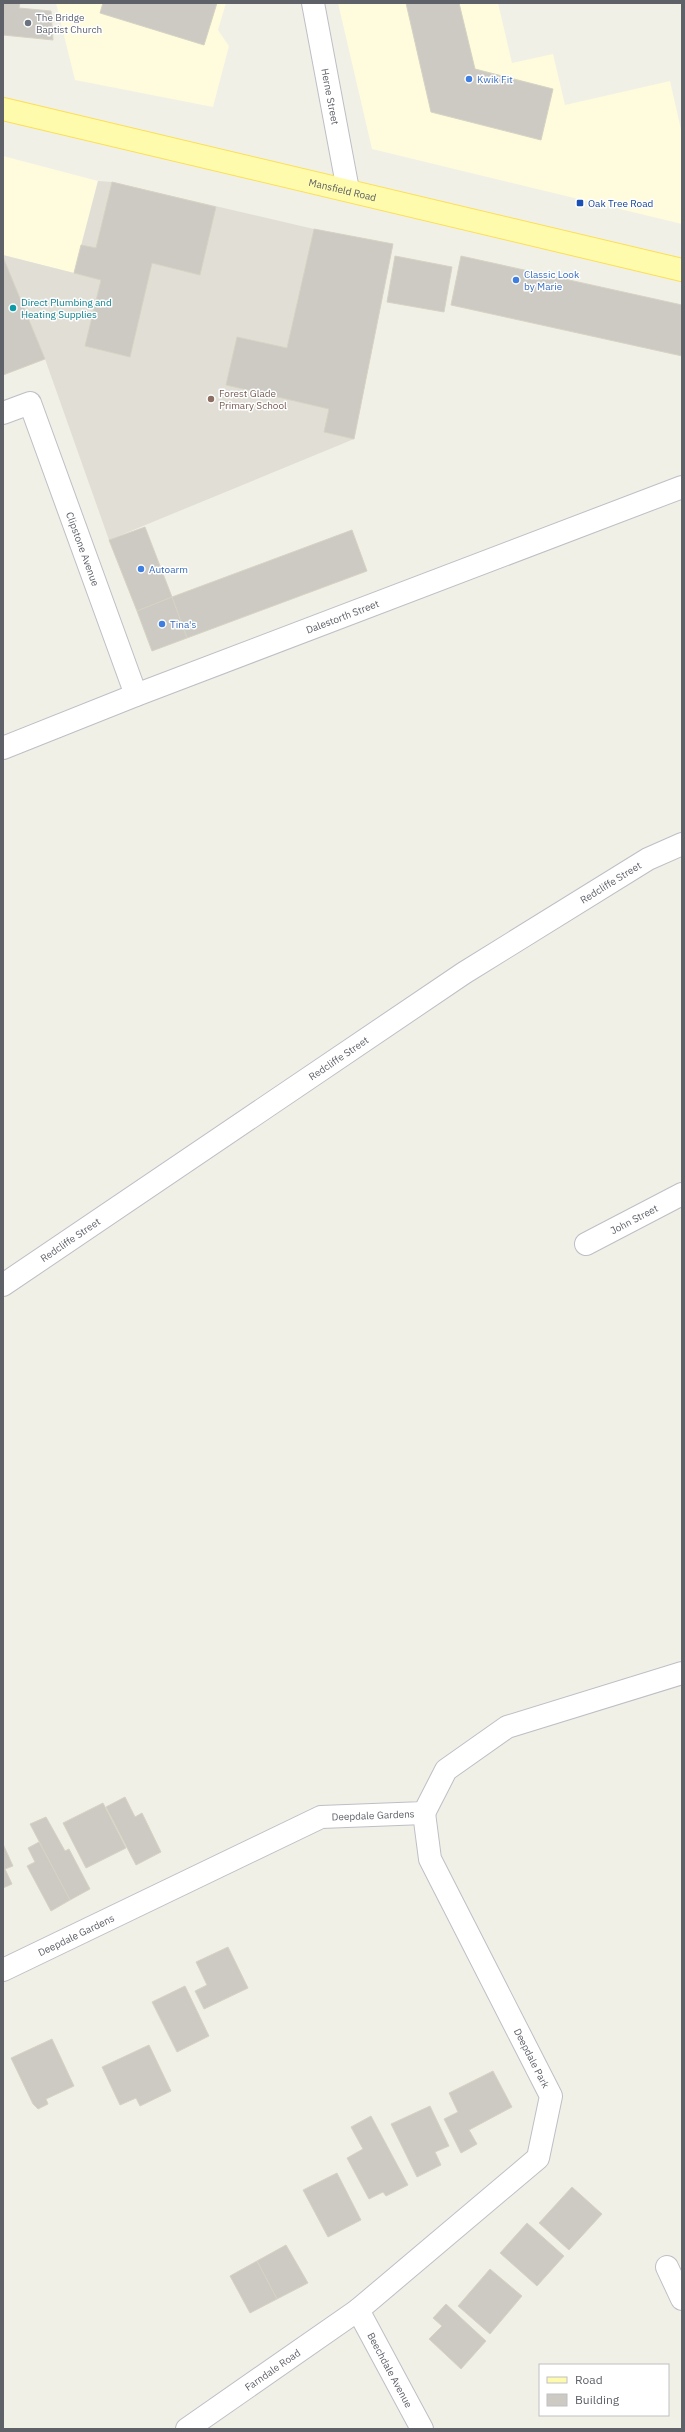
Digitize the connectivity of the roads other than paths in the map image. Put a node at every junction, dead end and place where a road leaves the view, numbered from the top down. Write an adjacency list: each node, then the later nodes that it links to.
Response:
1 (313, 3): 3 (street, Herne Street)
2 (3, 109): 3 (main road, Mansfield Road)
3 (348, 190): 4 (main road, Mansfield Road)
4 (682, 270)
5 (3, 413): 7 (street, Clipstone Avenue)
6 (682, 487): 7 (street, Dalestorth Street)
7 (136, 695): 8 (street, Dalestorth Street)
8 (3, 748)
9 (682, 844): 12 (street, Redcliffe Street)
10 (682, 1194): 11 (street, John Street)
11 (586, 1244)
12 (3, 1284)
13 (682, 1673): 14 (street, Deepdale Gardens)
14 (424, 1813): 15 (street, Deepdale Gardens); 18 (street, Deepdale Park)
15 (3, 1970)
16 (667, 2267): 17 (street)
17 (682, 2299)
18 (358, 2310): 19 (street, Farndale Road); 20 (street, Beechdale Avenue)
19 (187, 2429)
20 (422, 2429)

